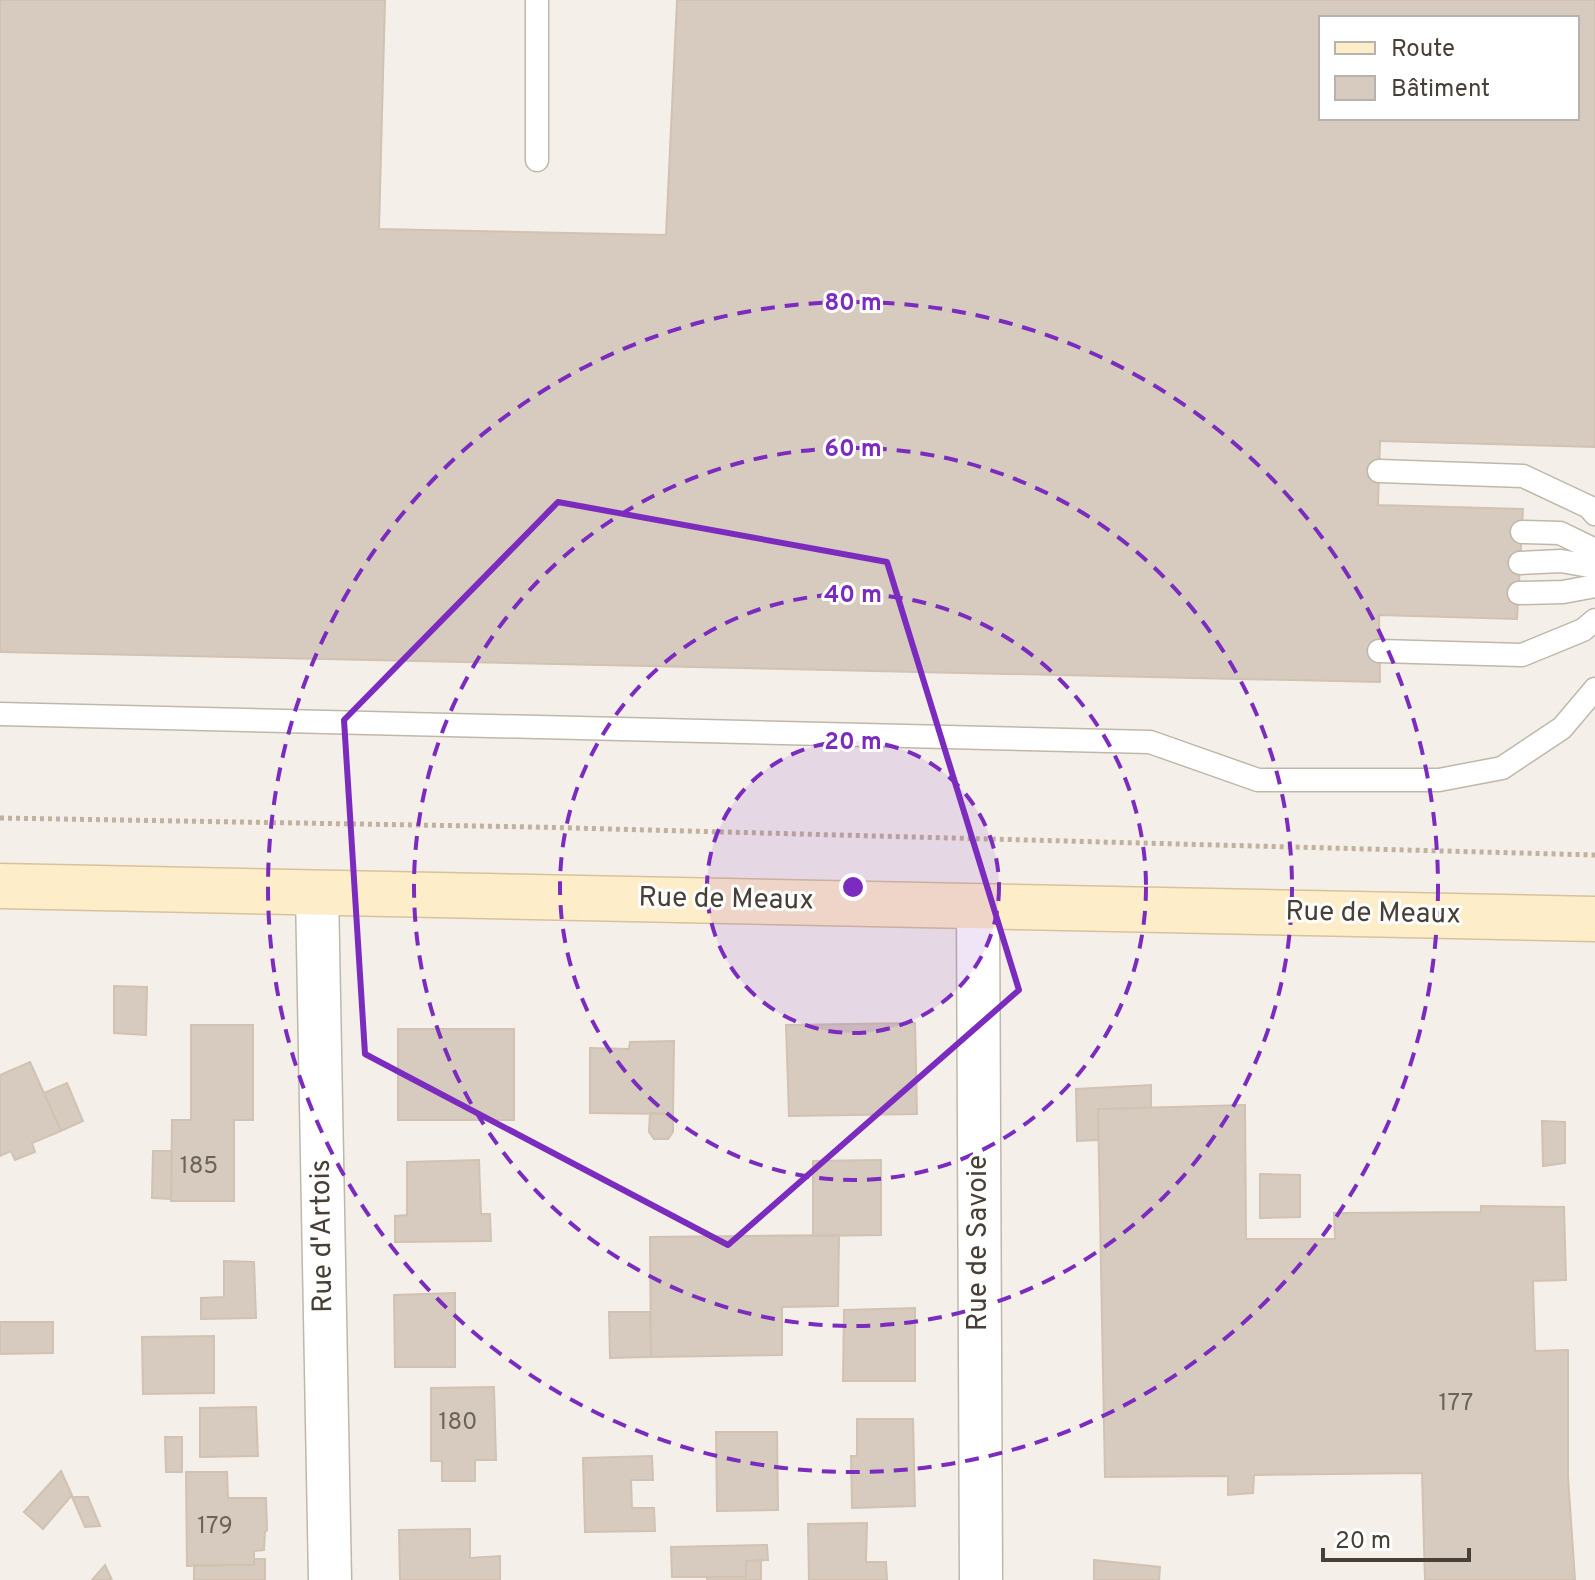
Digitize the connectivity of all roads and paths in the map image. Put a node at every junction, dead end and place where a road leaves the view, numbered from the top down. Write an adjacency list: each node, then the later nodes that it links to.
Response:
1 (537, 0): 2 (lane)
2 (537, 160)
3 (1379, 471): 4 (lane)
4 (1595, 514)
5 (1522, 532): 6 (lane)
6 (1595, 550)
7 (1520, 563): 8 (lane)
8 (1595, 567)
9 (1595, 586): 10 (lane)
10 (1519, 593)
11 (1595, 620): 12 (lane)
12 (1379, 651)
13 (1595, 689): 14 (lane)
14 (0, 714)
15 (0, 818): 16 (path)
16 (1595, 855)
17 (0, 886): 18 (main road, Rue de Meaux)
18 (317, 892): 19 (main road, Rue de Meaux); 21 (street, Rue d'Artois)
19 (978, 906): 20 (main road, Rue de Meaux); 22 (street, Rue de Savoie)
20 (1595, 919)
21 (330, 1580)
22 (981, 1580)

